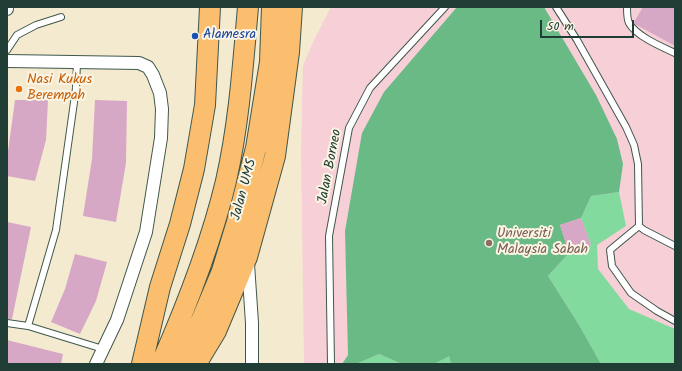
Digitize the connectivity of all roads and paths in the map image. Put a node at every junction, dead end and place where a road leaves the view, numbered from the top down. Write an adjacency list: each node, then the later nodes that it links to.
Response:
1 (210, 7): 21 (highway)
2 (248, 7): 22 (highway, Jalan UMS)
3 (272, 7): 23 (highway, Jalan UMS)
4 (292, 7): 15 (highway)
5 (445, 7): 26 (lane, Jalan Borneo)
6 (556, 7): 13 (lane)
7 (627, 7): 10 (lane)
8 (61, 17): 9 (lane)
9 (7, 50)
10 (675, 53)
11 (7, 61): 12 (street)
12 (78, 62): 18 (lane); 19 (street)
13 (640, 226): 14 (lane); 16 (lane)
14 (675, 246)
15 (247, 257): 24 (highway); 25 (street)
16 (675, 321)
17 (7, 323): 18 (lane)
18 (28, 326): 19 (lane)
19 (103, 349): 20 (street)
20 (96, 364)
21 (142, 364)
22 (161, 364)
23 (180, 364)
24 (196, 364)
25 (252, 364)
26 (330, 364)

